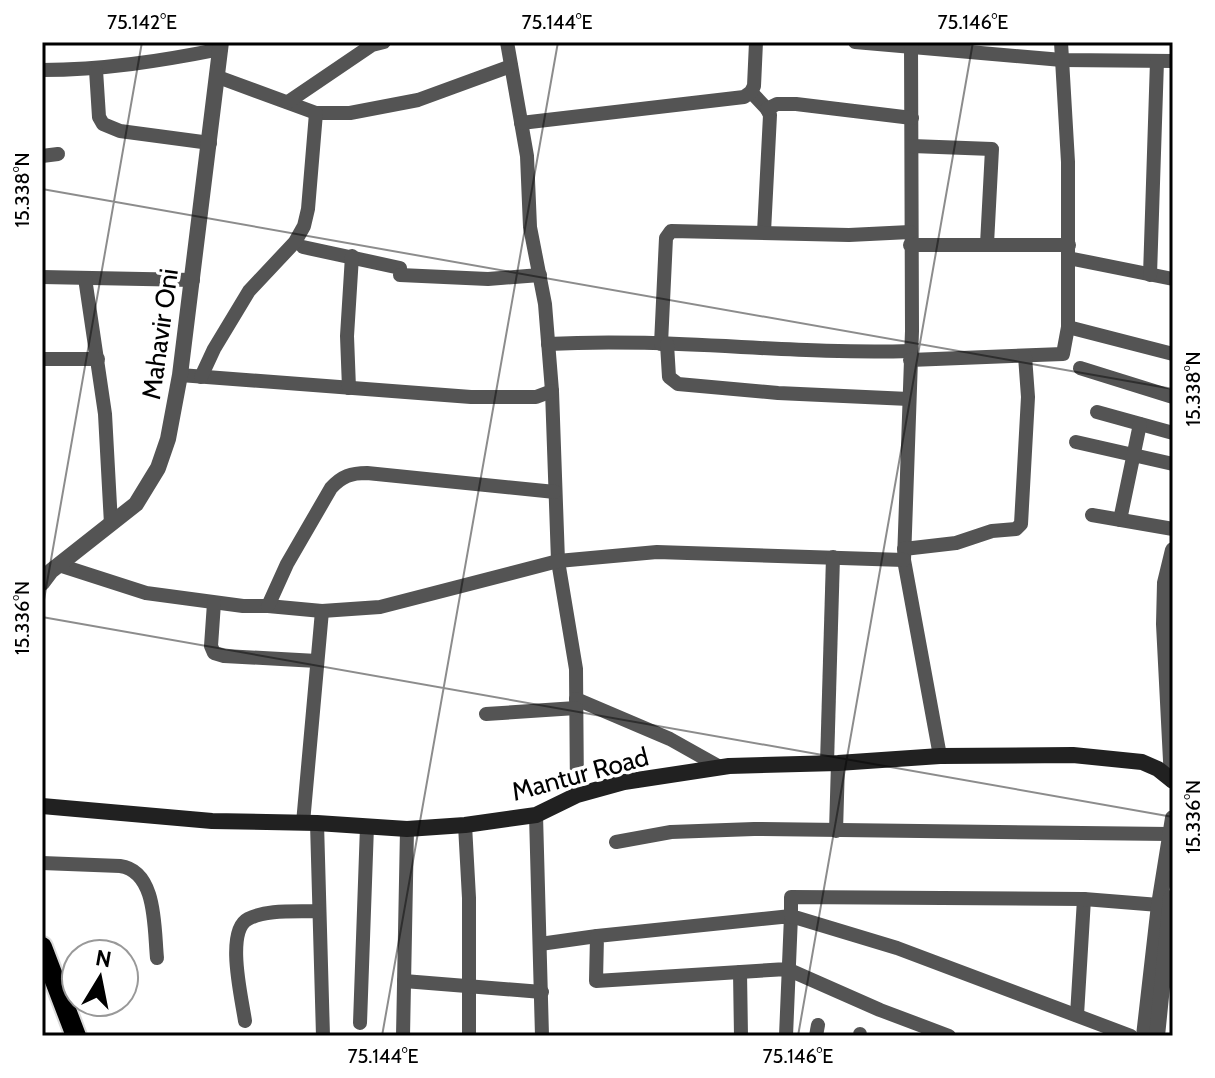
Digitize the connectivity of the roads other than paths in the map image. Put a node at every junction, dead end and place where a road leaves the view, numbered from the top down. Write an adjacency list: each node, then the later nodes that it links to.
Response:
1 (384, 42): 16 (street)
2 (507, 42): 11 (street)
3 (756, 42): 15 (street)
4 (855, 42): 7 (street)
5 (1061, 42): 8 (street)
6 (221, 45): 13 (street); 14 (street, Mahavir Oni)
7 (911, 45): 8 (street); 19 (street)
8 (1062, 60): 9 (street); 29 (street)
9 (1157, 61): 10 (street); 32 (street)
10 (1173, 61)
11 (511, 66): 18 (street); 20 (street)
12 (42, 70): 13 (street)
13 (96, 70): 21 (street)
14 (218, 77): 16 (street); 21 (street, Mahavir Oni)
15 (751, 92): 17 (street); 20 (street)
16 (288, 102): 18 (street)
17 (767, 109): 19 (street); 25 (street)
18 (316, 113): 47 (street)
19 (912, 118): 22 (street)
20 (521, 123): 31 (street)
21 (210, 143): 36 (street, Mahavir Oni)
22 (912, 146): 26 (street); 27 (street)
23 (58, 154): 24 (street)
24 (42, 156)
25 (764, 232): 26 (street); 39 (street)
26 (910, 238): 27 (street); 41 (street)
27 (987, 244): 29 (street)
28 (303, 247): 30 (street)
29 (1068, 252): 32 (street); 37 (street)
30 (352, 256): 31 (street); 48 (street)
31 (540, 275): 38 (street)
32 (1150, 275): 35 (street)
33 (42, 277): 34 (street)
34 (85, 278): 36 (street); 44 (street)
35 (1173, 279)
36 (193, 280): 46 (street, Mahavir Oni)
37 (1068, 327): 40 (street); 42 (street)
38 (548, 344): 39 (street); 49 (street)
39 (664, 344): 41 (street); 51 (street)
40 (1173, 354)
41 (910, 356): 42 (street); 51 (street)
42 (1025, 356): 64 (street)
43 (42, 359): 44 (street)
44 (98, 359): 61 (street)
45 (1080, 368): 50 (street)
46 (180, 375): 47 (street); 61 (street, Mahavir Oni)
47 (201, 377): 48 (street)
48 (349, 388): 49 (street)
49 (552, 391): 58 (street)
50 (1173, 397)
51 (909, 399): 64 (street)
52 (1097, 412): 53 (street)
53 (1140, 424): 54 (street); 56 (street)
54 (1173, 433)
55 (1076, 442): 56 (street)
56 (1134, 455): 57 (street); 60 (street)
57 (1173, 464)
58 (555, 492): 66 (street); 70 (street)
59 (1092, 515): 60 (street)
60 (1120, 520): 62 (street)
61 (111, 524): 67 (street, Mahavir Oni)
62 (1173, 529)
63 (1173, 550): 68 (street)
64 (904, 555): 65 (street); 76 (street)
65 (833, 557): 66 (street); 77 (street)
66 (558, 561): 71 (street); 74 (street)
67 (48, 570): 69 (street)
68 (1170, 577): 72 (street)
69 (214, 603): 70 (street); 73 (street)
70 (268, 606): 71 (street)
71 (322, 611): 73 (street)
72 (1168, 618): 79 (street)
73 (317, 661): 83 (street)
74 (576, 704): 75 (street); 78 (street); 80 (street)
75 (486, 714)
76 (940, 756): 77 (main road, Mantur Road); 79 (main road, Mantur Road)
77 (832, 763): 78 (main road, Mantur Road); 88 (street)
78 (720, 767): 80 (main road, Mantur Road)
79 (1172, 780)
80 (577, 795): 82 (main road, Mantur Road)
81 (42, 806): 83 (main road, Mantur Road)
82 (536, 815): 84 (main road, Mantur Road); 97 (street)
83 (310, 823): 85 (main road, Mantur Road); 94 (street)
84 (465, 825): 87 (main road, Mantur Road); 104 (street)
85 (367, 826): 87 (main road, Mantur Road); 108 (street)
86 (1171, 826): 88 (street); 93 (street)
87 (407, 829): 102 (street)
88 (836, 831): 89 (street)
89 (616, 842)
90 (42, 863): 99 (street)
91 (1173, 881): 120 (street)
92 (1084, 899): 93 (street); 95 (street); 106 (street)
93 (1159, 905): 119 (street)
94 (318, 911): 107 (street); 111 (street)
95 (791, 916): 96 (street); 100 (street); 106 (street)
96 (597, 936): 97 (street); 101 (street)
97 (540, 944): 105 (street)
98 (42, 947): 110 (main road)
99 (157, 958)
100 (787, 969): 101 (street); 116 (street); 117 (street)
101 (740, 972): 115 (street)
102 (404, 981): 104 (street); 112 (street)
103 (42, 985): 109 (main road)
104 (467, 985): 105 (street); 113 (street)
105 (542, 992): 114 (street)
106 (1077, 1015): 118 (street)
107 (245, 1021)
108 (360, 1023)
109 (62, 1036)
110 (76, 1036)
111 (323, 1036)
112 (403, 1036)
113 (469, 1036)
114 (542, 1036)
115 (741, 1036)
116 (786, 1036)
117 (949, 1036)
118 (1131, 1036)
119 (1144, 1036)
120 (1157, 1036)

